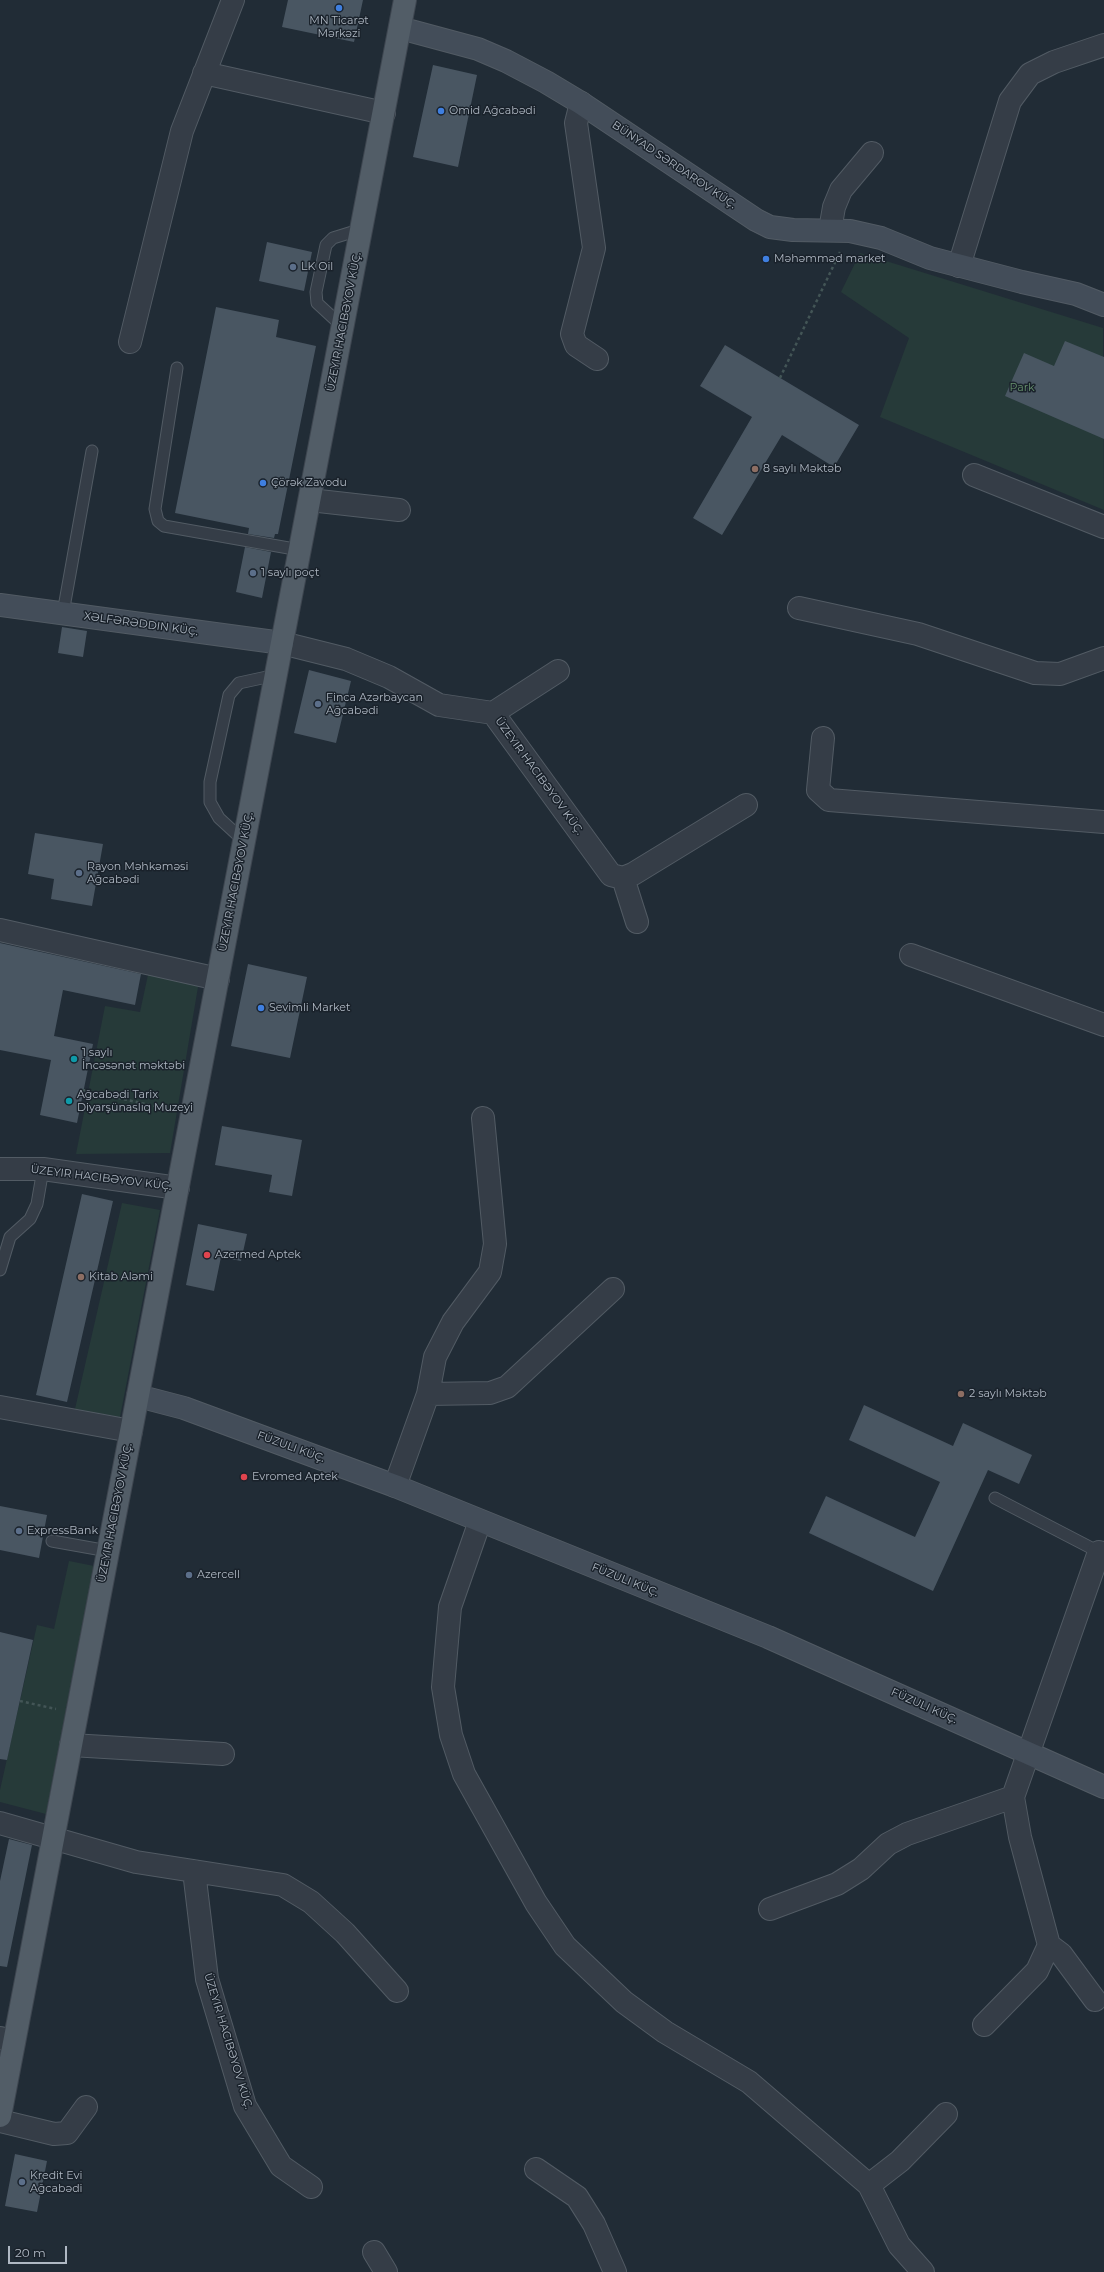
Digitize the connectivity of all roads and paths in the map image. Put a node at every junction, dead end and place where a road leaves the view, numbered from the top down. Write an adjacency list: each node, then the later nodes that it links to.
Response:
1 (233, 0): 5 (street)
2 (405, 0): 3 (main road)
3 (400, 28): 6 (street, BÜNYAD SƏRDAROV KÜÇ.); 7 (main road)
4 (1104, 45): 11 (street)
5 (204, 73): 7 (street); 14 (street)
6 (581, 102): 10 (street, BÜNYAD SƏRDAROV KÜÇ.); 15 (street)
7 (384, 113): 9 (main road)
8 (872, 153): 10 (street)
9 (362, 229): 13 (main road); 13 (lane)
10 (840, 231): 11 (street, BÜNYAD SƏRDAROV KÜÇ.); 17 (path)
11 (959, 266): 12 (street, BÜNYAD SƏRDAROV KÜÇ.)
12 (1104, 305)
13 (343, 328): 20 (main road)
14 (130, 342)
15 (597, 359)
16 (177, 368): 23 (lane)
17 (780, 378)
18 (92, 451): 26 (lane)
19 (974, 475): 22 (street)
20 (310, 500): 21 (street); 23 (main road)
21 (399, 510)
22 (1104, 527)
23 (300, 550): 27 (main road)
24 (0, 605): 26 (street, XƏLFƏRƏDDIN KÜÇ.)
25 (799, 608): 28 (street)
26 (63, 614): 27 (street, XƏLFƏRƏDDIN KÜÇ.)
27 (282, 643): 30 (main road); 31 (street)
28 (1104, 658)
29 (558, 671): 31 (street)
30 (276, 675): 35 (main road); 35 (lane)
31 (493, 713): 36 (street)
32 (823, 738): 34 (street)
33 (746, 804): 36 (street)
34 (1104, 822)
35 (244, 841): 40 (main road)
36 (623, 878): 37 (street)
37 (637, 922)
38 (0, 930): 40 (street)
39 (911, 955): 41 (street)
40 (218, 979): 43 (main road)
41 (1104, 1025)
42 (83, 1090): 43 (path)
43 (192, 1114): 47 (main road)
44 (483, 1118): 50 (street)
45 (0, 1169): 46 (street)
46 (44, 1169): 47 (street); 48 (lane)
47 (178, 1188): 51 (main road)
48 (0, 1270)
49 (613, 1290): 50 (street)
50 (428, 1394): 54 (street)
51 (138, 1396): 53 (main road); 54 (street, FÜZULI KÜÇ.)
52 (0, 1407): 53 (street)
53 (131, 1431): 58 (main road)
54 (396, 1486): 56 (street, FÜZULI KÜÇ.)
55 (995, 1498): 59 (lane)
56 (480, 1521): 63 (street, FÜZULI KÜÇ.); 81 (street)
57 (52, 1541): 58 (lane)
58 (108, 1551): 61 (main road)
59 (1102, 1553): 63 (street)
60 (20, 1701): 61 (path)
61 (77, 1714): 62 (main road)
62 (71, 1745): 64 (street); 68 (main road)
63 (1029, 1753): 65 (street, FÜZULI KÜÇ.); 66 (street)
64 (223, 1754)
65 (1104, 1787)
66 (1013, 1797): 70 (street); 71 (street)
67 (0, 1823): 68 (street)
68 (53, 1837): 69 (street); 75 (main road)
69 (194, 1871): 72 (street); 82 (street)
70 (770, 1909)
71 (1049, 1945): 73 (street); 74 (street)
72 (397, 1991)
73 (1095, 2000)
74 (984, 2025)
75 (7, 2040): 78 (main road)
76 (86, 2107): 79 (street)
77 (946, 2114): 81 (street)
78 (0, 2116)
79 (0, 2121)
80 (536, 2169): 85 (street)
81 (869, 2185): 86 (street)
82 (311, 2187)
83 (374, 2252): 84 (street)
84 (386, 2272)
85 (616, 2272)
86 (923, 2272)

